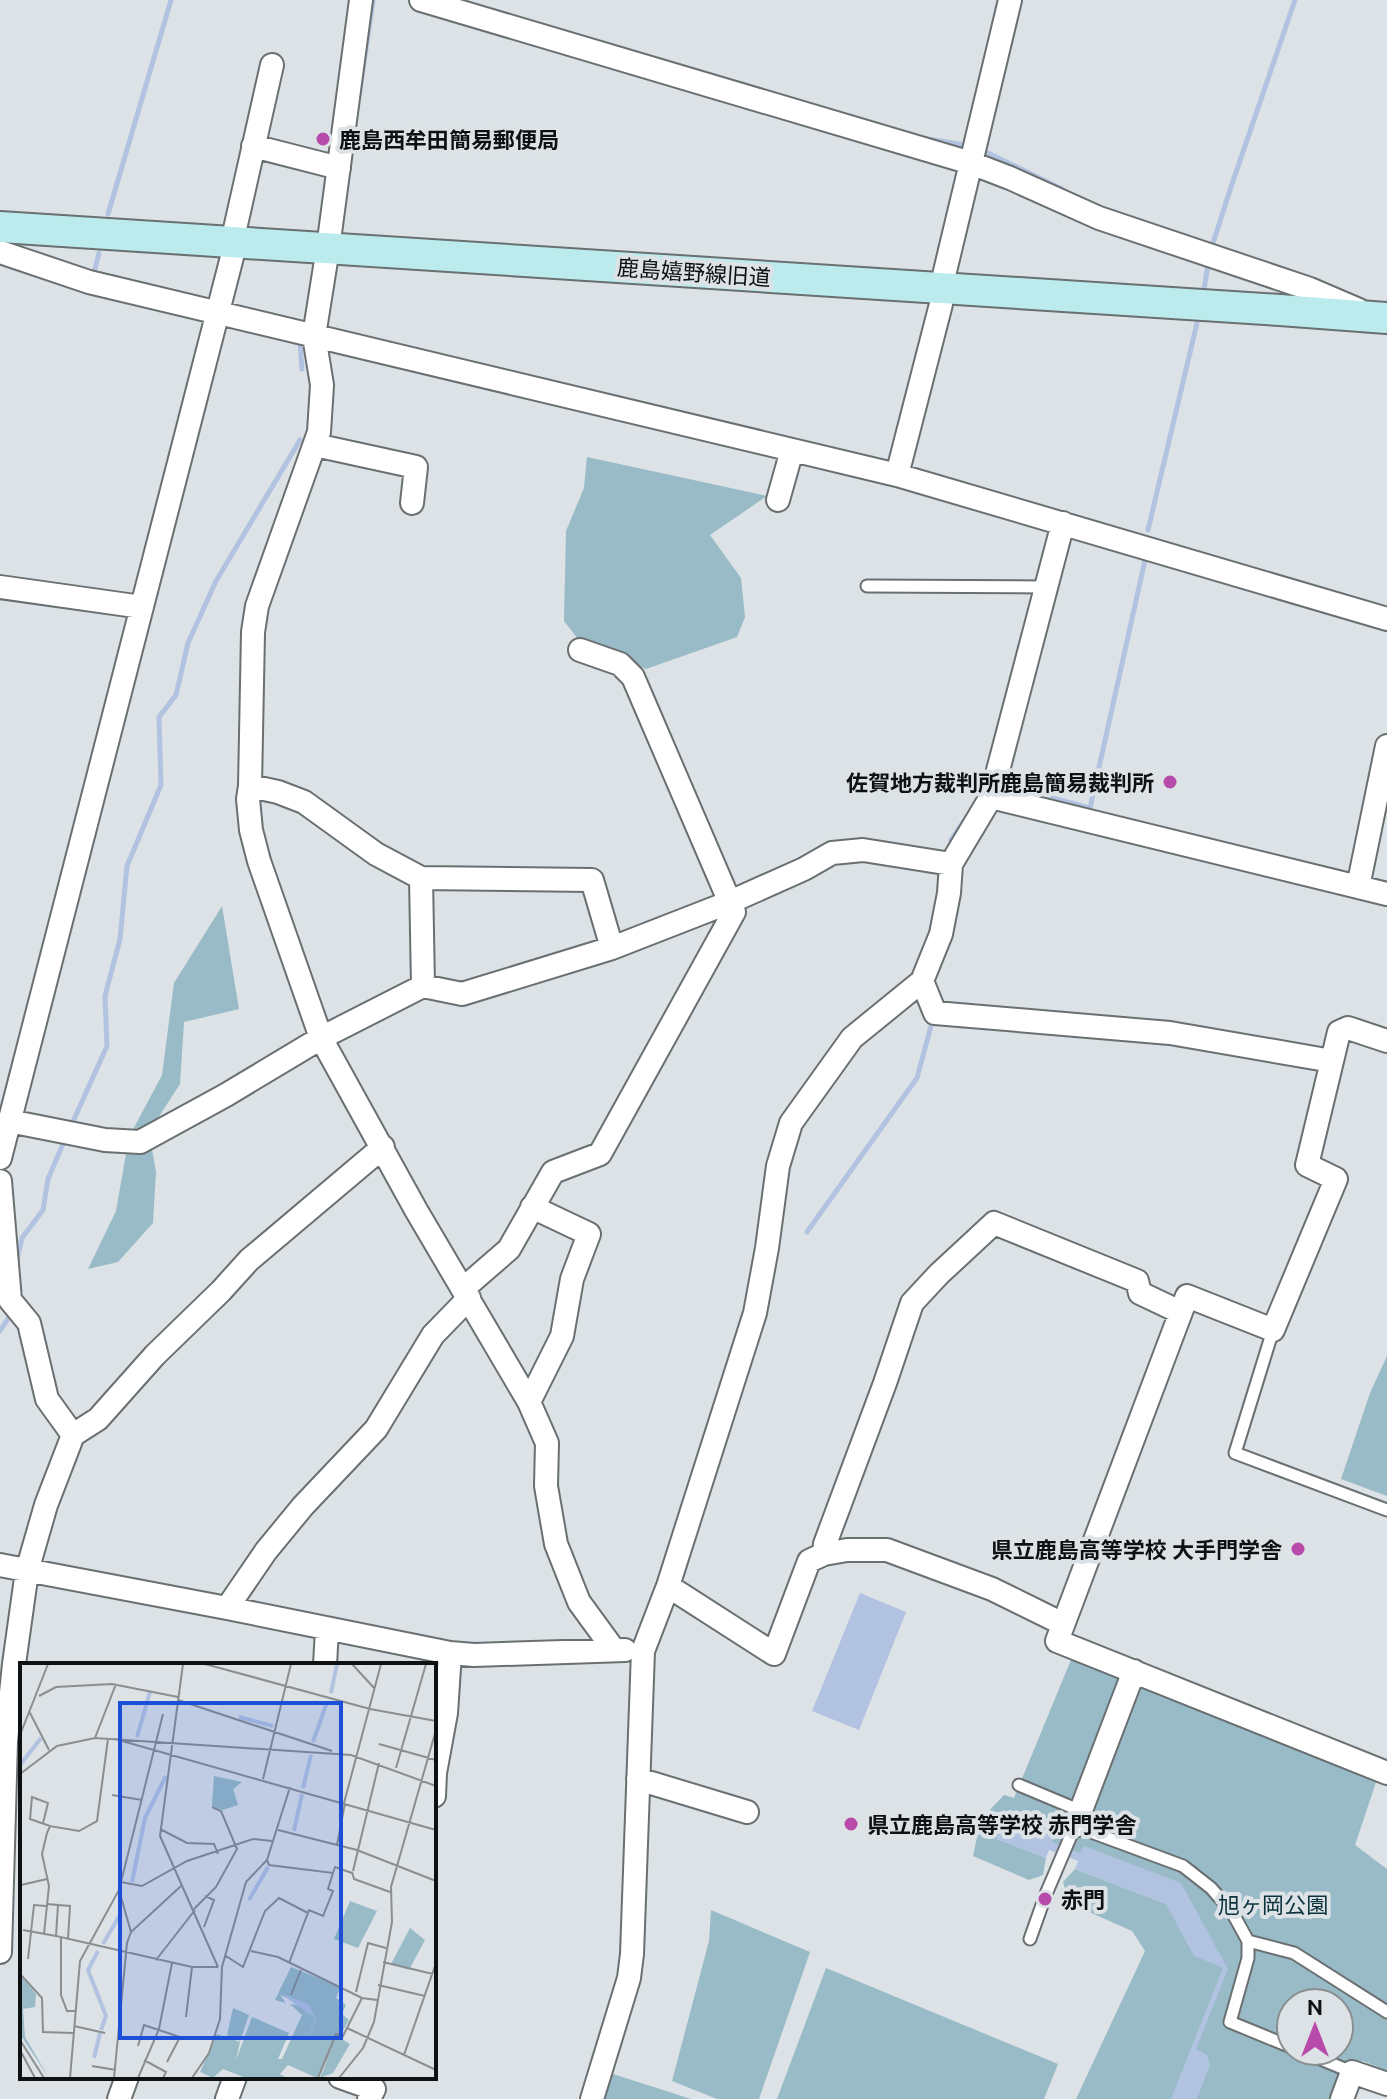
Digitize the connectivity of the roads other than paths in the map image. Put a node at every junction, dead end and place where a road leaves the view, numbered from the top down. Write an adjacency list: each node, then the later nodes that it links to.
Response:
1 (361, 0): 7 (street)
2 (421, 0): 6 (street)
3 (1010, 0): 6 (street)
4 (272, 65): 5 (street)
5 (253, 146): 7 (street); 9 (street)
6 (971, 163): 12 (street); 14 (street)
7 (339, 168): 10 (street)
8 (0, 227): 9 (street, 鹿島嬉野線旧道)
9 (234, 242): 10 (street, 鹿島嬉野線旧道); 13 (street)
10 (328, 248): 12 (street, 鹿島嬉野線旧道); 15 (street)
11 (0, 252): 13 (street)
12 (941, 288): 14 (street, 鹿島嬉野線旧道); 18 (street)
13 (218, 313): 15 (street); 25 (street)
14 (1381, 318)
15 (314, 336): 16 (street); 17 (street)
16 (315, 445): 20 (street); 29 (street)
17 (792, 450): 18 (street); 19 (street)
18 (897, 475): 21 (street)
19 (778, 500)
20 (412, 503)
21 (1063, 523): 24 (street); 26 (street)
22 (867, 586): 24 (lane)
23 (0, 587): 25 (street)
24 (1046, 587): 30 (street)
25 (142, 607): 42 (street)
26 (1387, 619)
27 (580, 650): 35 (street)
28 (1387, 746): 33 (street)
29 (250, 786): 32 (street); 39 (street)
30 (991, 797): 31 (street); 33 (street)
31 (951, 864): 35 (street); 37 (street)
32 (421, 878): 36 (street); 38 (street)
33 (1358, 887): 34 (street)
34 (1387, 894)
35 (730, 902): 36 (street); 46 (street)
36 (612, 948): 38 (street)
37 (922, 981): 41 (street); 56 (street)
38 (423, 986): 39 (street)
39 (321, 1038): 42 (street); 43 (street)
40 (1387, 1041): 41 (street)
41 (1332, 1061): 49 (street)
42 (9, 1121): 44 (street)
43 (383, 1147): 47 (street); 51 (street)
44 (0, 1158)
45 (0, 1181): 51 (street)
46 (532, 1207): 47 (street); 50 (street)
47 (466, 1294): 50 (street); 57 (street)
48 (1180, 1312): 49 (street); 53 (street); 58 (street)
49 (1273, 1330): 52 (lane)
50 (529, 1402): 60 (street)
51 (73, 1435): 55 (street)
52 (1387, 1510)
53 (824, 1554): 56 (street); 58 (street)
54 (0, 1565): 55 (street)
55 (27, 1571): 57 (street); 73 (street)
56 (668, 1586): 61 (street)
57 (227, 1608): 59 (street)
58 (1063, 1624): 64 (street)
59 (327, 1629): 62 (street); 63 (street)
60 (614, 1650): 61 (street); 62 (street)
61 (643, 1651): 67 (street)
62 (450, 1653): 65 (street)
63 (325, 1663)
64 (1134, 1671): 66 (street); 70 (street)
65 (436, 1768)
66 (1387, 1773)
67 (638, 1779): 69 (street); 85 (street)
68 (1019, 1785): 70 (lane)
69 (747, 1812)
70 (1075, 1827): 71 (lane); 72 (lane)
71 (1030, 1939)
72 (1248, 1941): 74 (lane); 75 (lane)
73 (0, 1952)
74 (1387, 2012)
75 (1275, 2040)
76 (1340, 2067): 77 (lane)
77 (1352, 2072): 81 (street); 86 (street)
78 (126, 2079): 82 (street)
79 (234, 2079): 83 (street)
80 (346, 2079): 84 (street)
81 (1387, 2084)
82 (119, 2099)
83 (227, 2099)
84 (369, 2099)
85 (592, 2099)
86 (1342, 2099)

